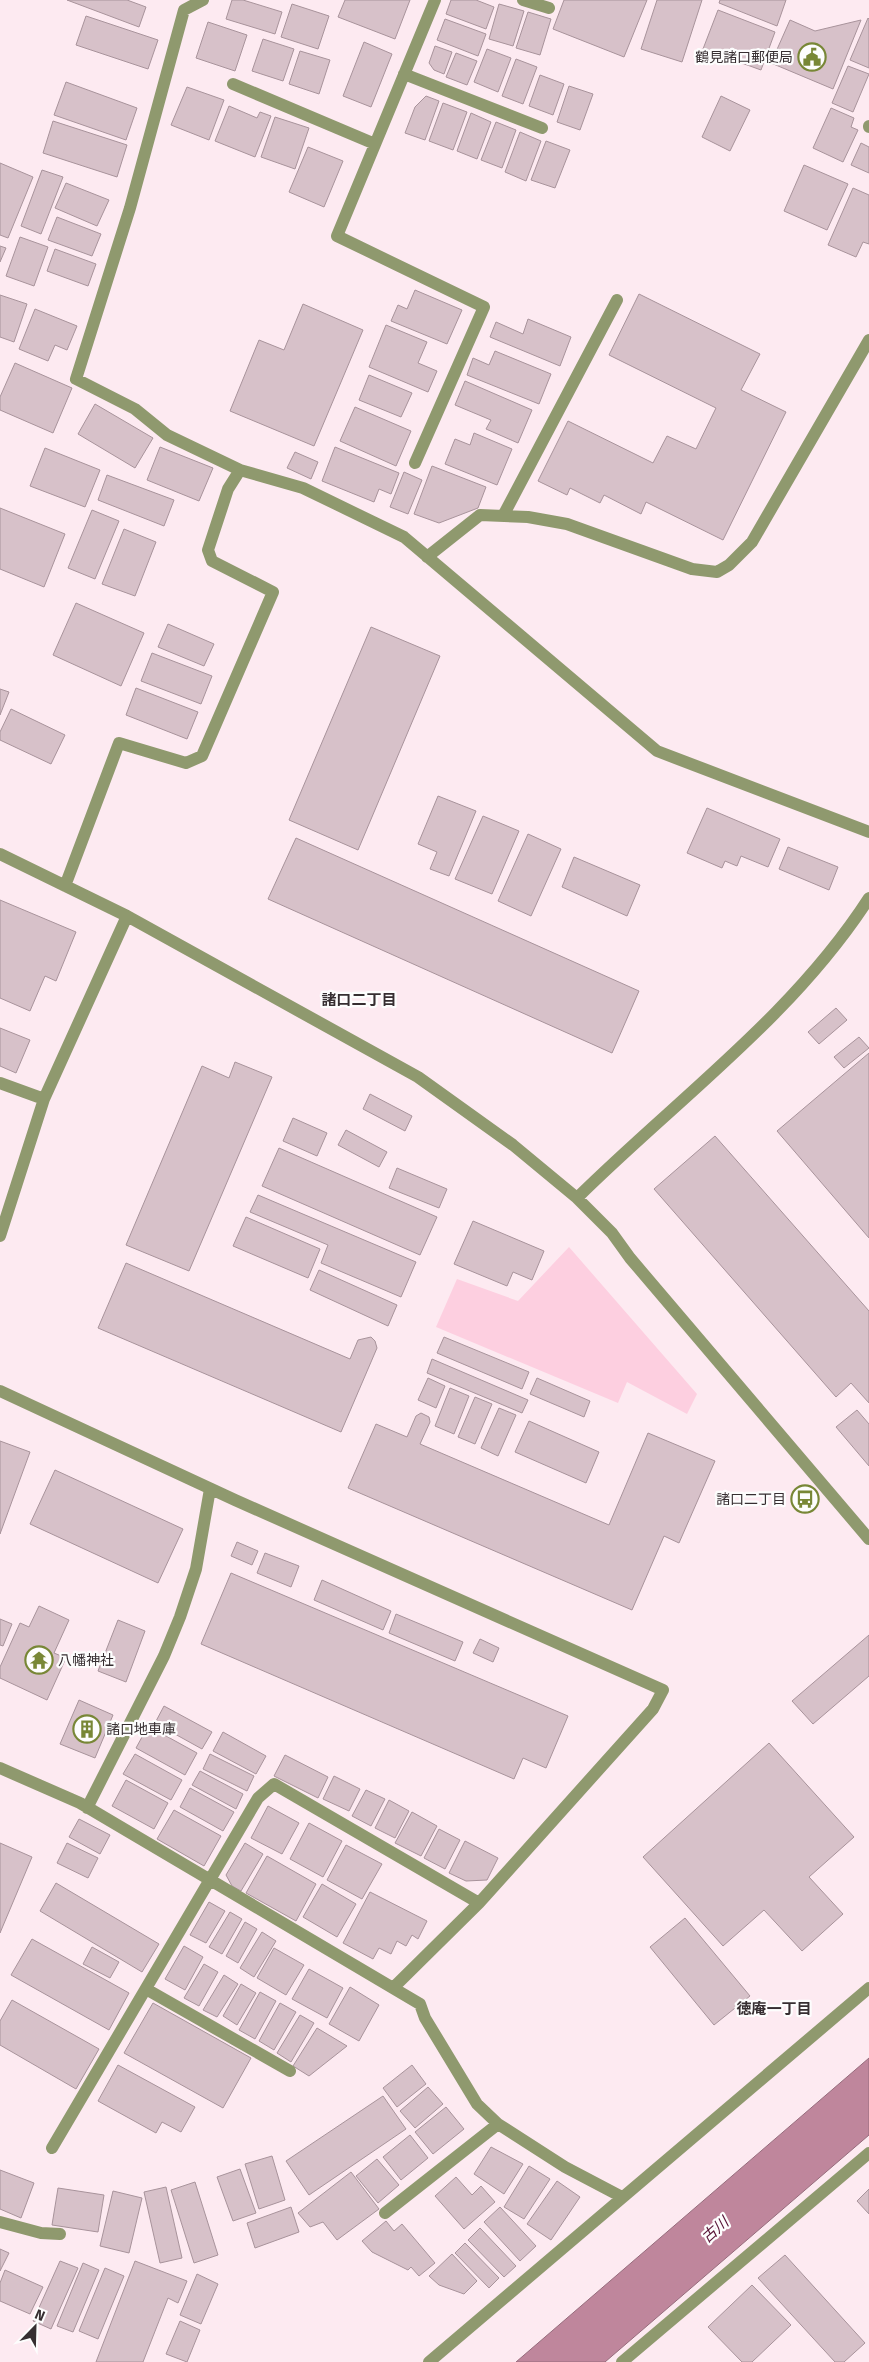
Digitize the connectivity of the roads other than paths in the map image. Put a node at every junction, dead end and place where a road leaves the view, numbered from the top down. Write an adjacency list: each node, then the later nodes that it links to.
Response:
1 (203, 0): 12 (street)
2 (435, 0): 5 (street)
3 (523, 0): 4 (street)
4 (549, 8)
5 (404, 74): 7 (street); 8 (street)
6 (234, 84): 8 (street)
7 (542, 128)
8 (375, 144): 11 (street)
9 (617, 300): 13 (street)
10 (868, 346): 13 (street)
11 (415, 463)
12 (240, 470): 14 (street); 17 (street)
13 (503, 516): 14 (street)
14 (427, 557): 15 (street)
15 (869, 832)
16 (0, 854): 17 (street)
17 (65, 886): 19 (street)
18 (869, 898): 22 (street)
19 (127, 916): 21 (street); 22 (street)
20 (0, 1082): 21 (street)
21 (44, 1099): 23 (street)
22 (577, 1198): 26 (street)
23 (0, 1236)
24 (0, 1392): 25 (street)
25 (210, 1489): 28 (street); 30 (street)
26 (869, 1539)
27 (0, 1768): 28 (street)
28 (87, 1808): 29 (street)
29 (210, 1880): 30 (street); 31 (street); 33 (street)
30 (479, 1903): 31 (street)
31 (393, 1988): 35 (street)
32 (869, 1988): 38 (street)
33 (146, 1989): 34 (street); 36 (street)
34 (290, 2071)
35 (498, 2124): 38 (street); 39 (street)
36 (52, 2148)
37 (869, 2153): 43 (street)
38 (622, 2197): 42 (street)
39 (385, 2214)
40 (0, 2222): 41 (street)
41 (60, 2234)
42 (429, 2362)
43 (622, 2362)

